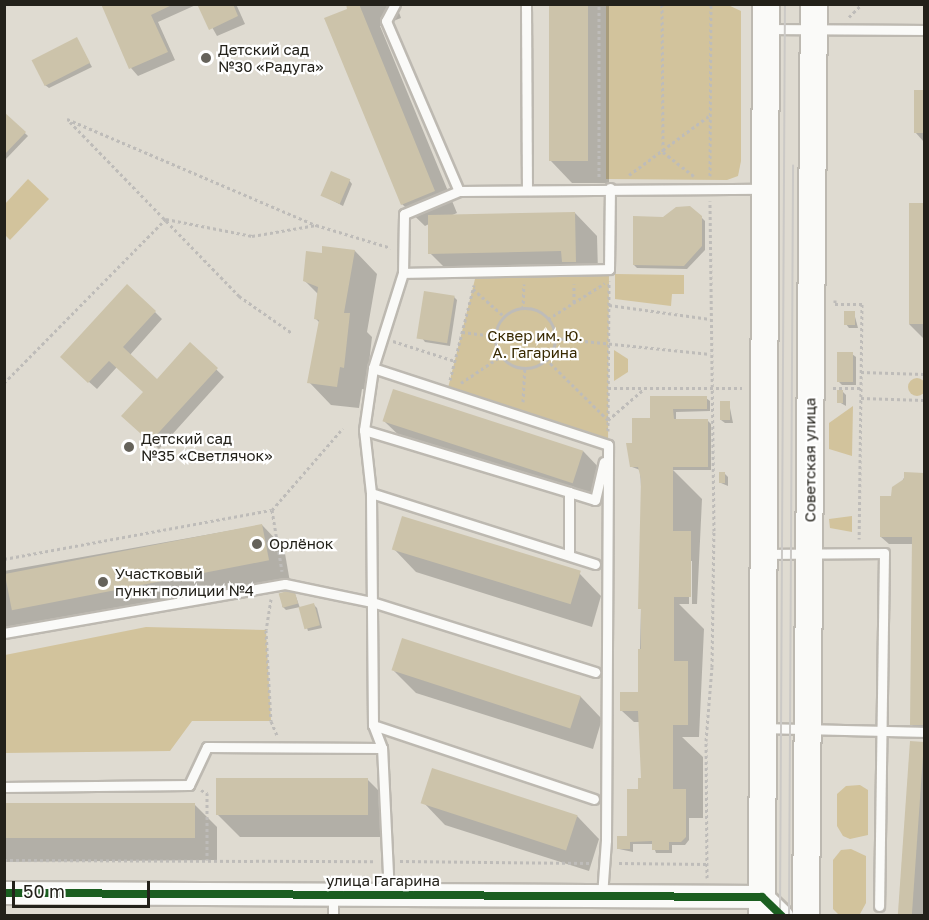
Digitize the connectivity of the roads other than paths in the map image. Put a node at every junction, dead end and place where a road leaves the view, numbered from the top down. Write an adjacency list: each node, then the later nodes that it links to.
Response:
1 (394, 4): 9 (lane)
2 (526, 4): 7 (lane)
3 (766, 17): 4 (lane); 8 (main road)
4 (821, 21): 5 (lane); 17 (main road, Советская улица)
5 (924, 30)
6 (610, 188): 7 (lane); 8 (lane); 10 (lane)
7 (527, 189): 9 (lane)
8 (765, 189): 16 (main road)
9 (459, 191): 10 (lane)
10 (403, 273): 11 (lane)
11 (373, 368): 12 (lane); 13 (lane)
12 (364, 430): 14 (lane); 15 (lane)
13 (608, 445): 14 (lane); 33 (lane)
14 (569, 492): 18 (lane)
15 (371, 493): 18 (lane); 20 (lane)
16 (763, 554): 17 (lane); 24 (main road)
17 (809, 554): 25 (main road, Советская улица); 26 (lane)
18 (569, 555): 19 (lane)
19 (595, 564)
20 (372, 602): 21 (lane); 22 (lane); 23 (lane)
21 (4, 633)
22 (595, 672)
23 (373, 725): 28 (lane); 30 (lane)
24 (763, 728): 25 (lane); 35 (main road)
25 (808, 729): 26 (lane); 38 (main road, Советская улица)
26 (881, 731): 27 (lane); 36 (lane)
27 (924, 732)
28 (382, 748): 29 (lane); 32 (lane)
29 (4, 787)
30 (594, 799)
31 (4, 893): 34 (street, улица Гагарина)
32 (389, 895): 33 (street, улица Гагарина); 34 (street, улица Гагарина)
33 (602, 896): 35 (street, улица Гагарина)
34 (333, 905)
35 (762, 906): 37 (street)
36 (879, 906)
37 (782, 915)
38 (806, 915)

